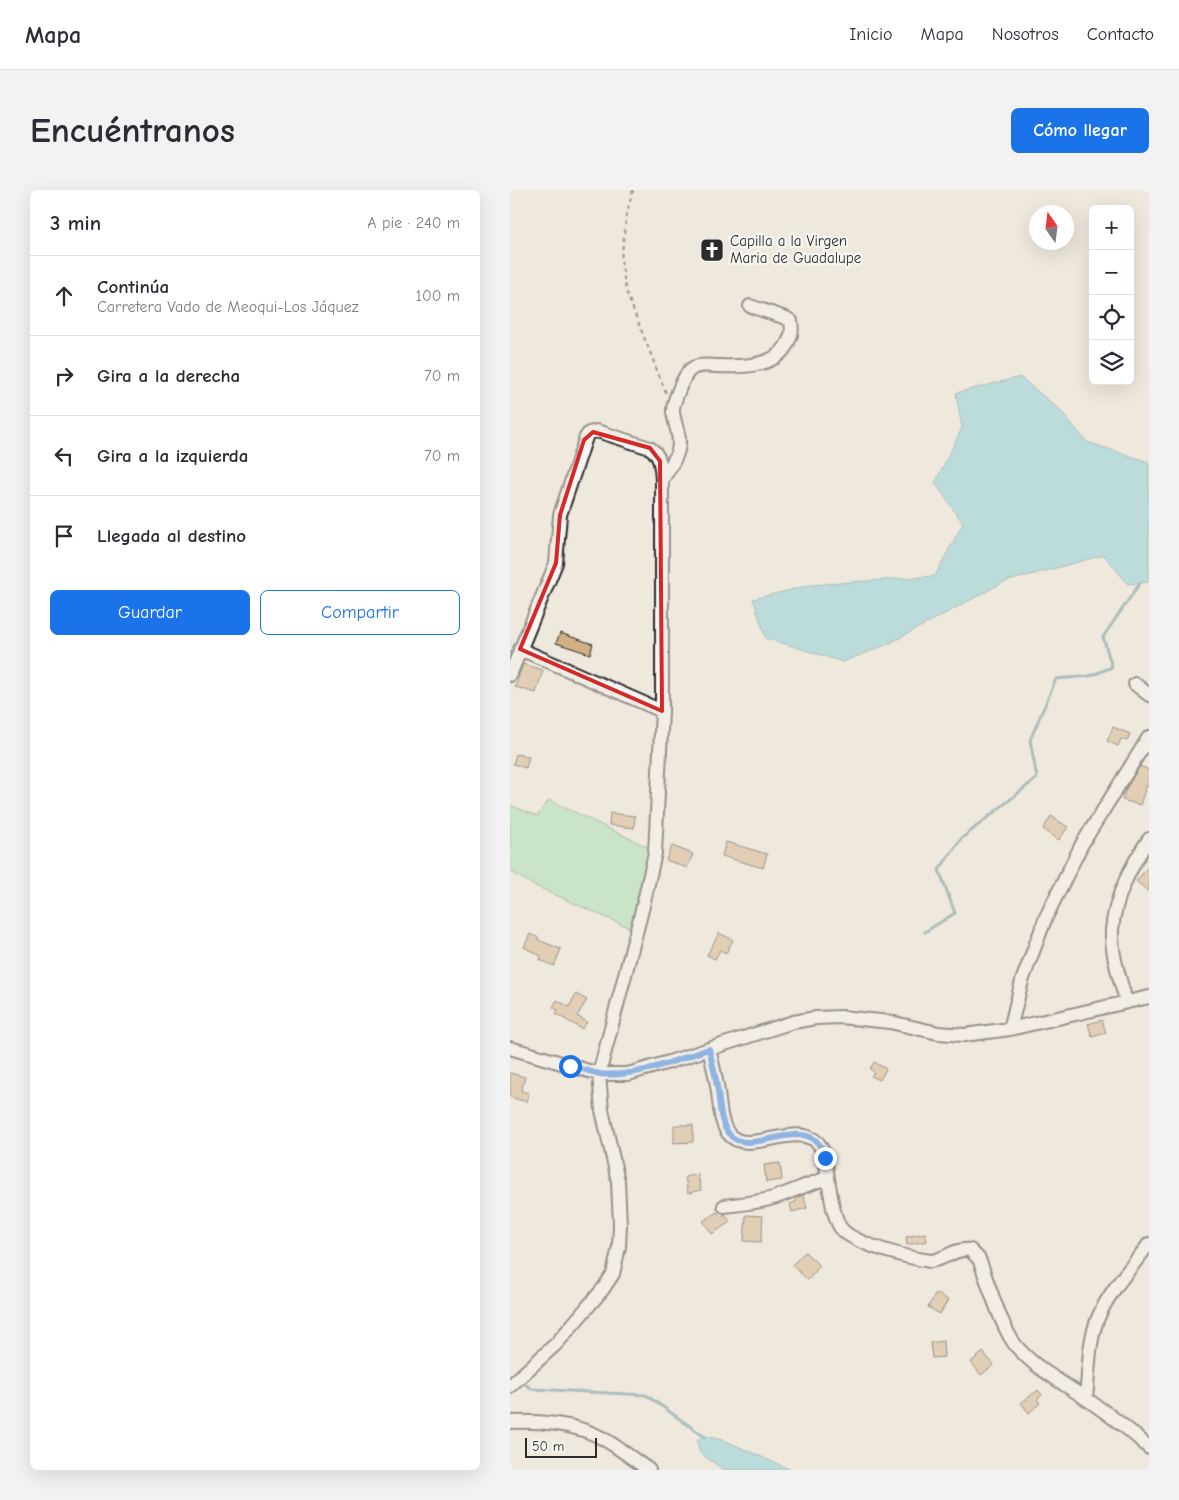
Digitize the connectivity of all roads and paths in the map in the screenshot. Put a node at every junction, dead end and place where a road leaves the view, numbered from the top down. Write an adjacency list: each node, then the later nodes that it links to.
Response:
1 (633, 190): 3 (path)
2 (750, 306): 4 (street)
3 (666, 393)
4 (662, 480): 5 (street); 9 (street)
5 (520, 649): 6 (street); 9 (street)
6 (510, 675)
7 (1135, 684): 8 (street)
8 (1149, 695)
9 (662, 711): 17 (street)
10 (1149, 737): 14 (street)
11 (1149, 838): 13 (street)
12 (1149, 997): 13 (street)
13 (1126, 1001): 14 (street)
14 (1010, 1029): 16 (street)
15 (510, 1048): 17 (street)
16 (709, 1049): 17 (street); 18 (street)
17 (599, 1074): 21 (street)
18 (828, 1178): 19 (street); 22 (street)
19 (724, 1206)
20 (1149, 1244): 22 (street)
21 (510, 1386)
22 (1086, 1398): 24 (street)
23 (510, 1422): 25 (street)
24 (1149, 1448)
25 (649, 1470)

